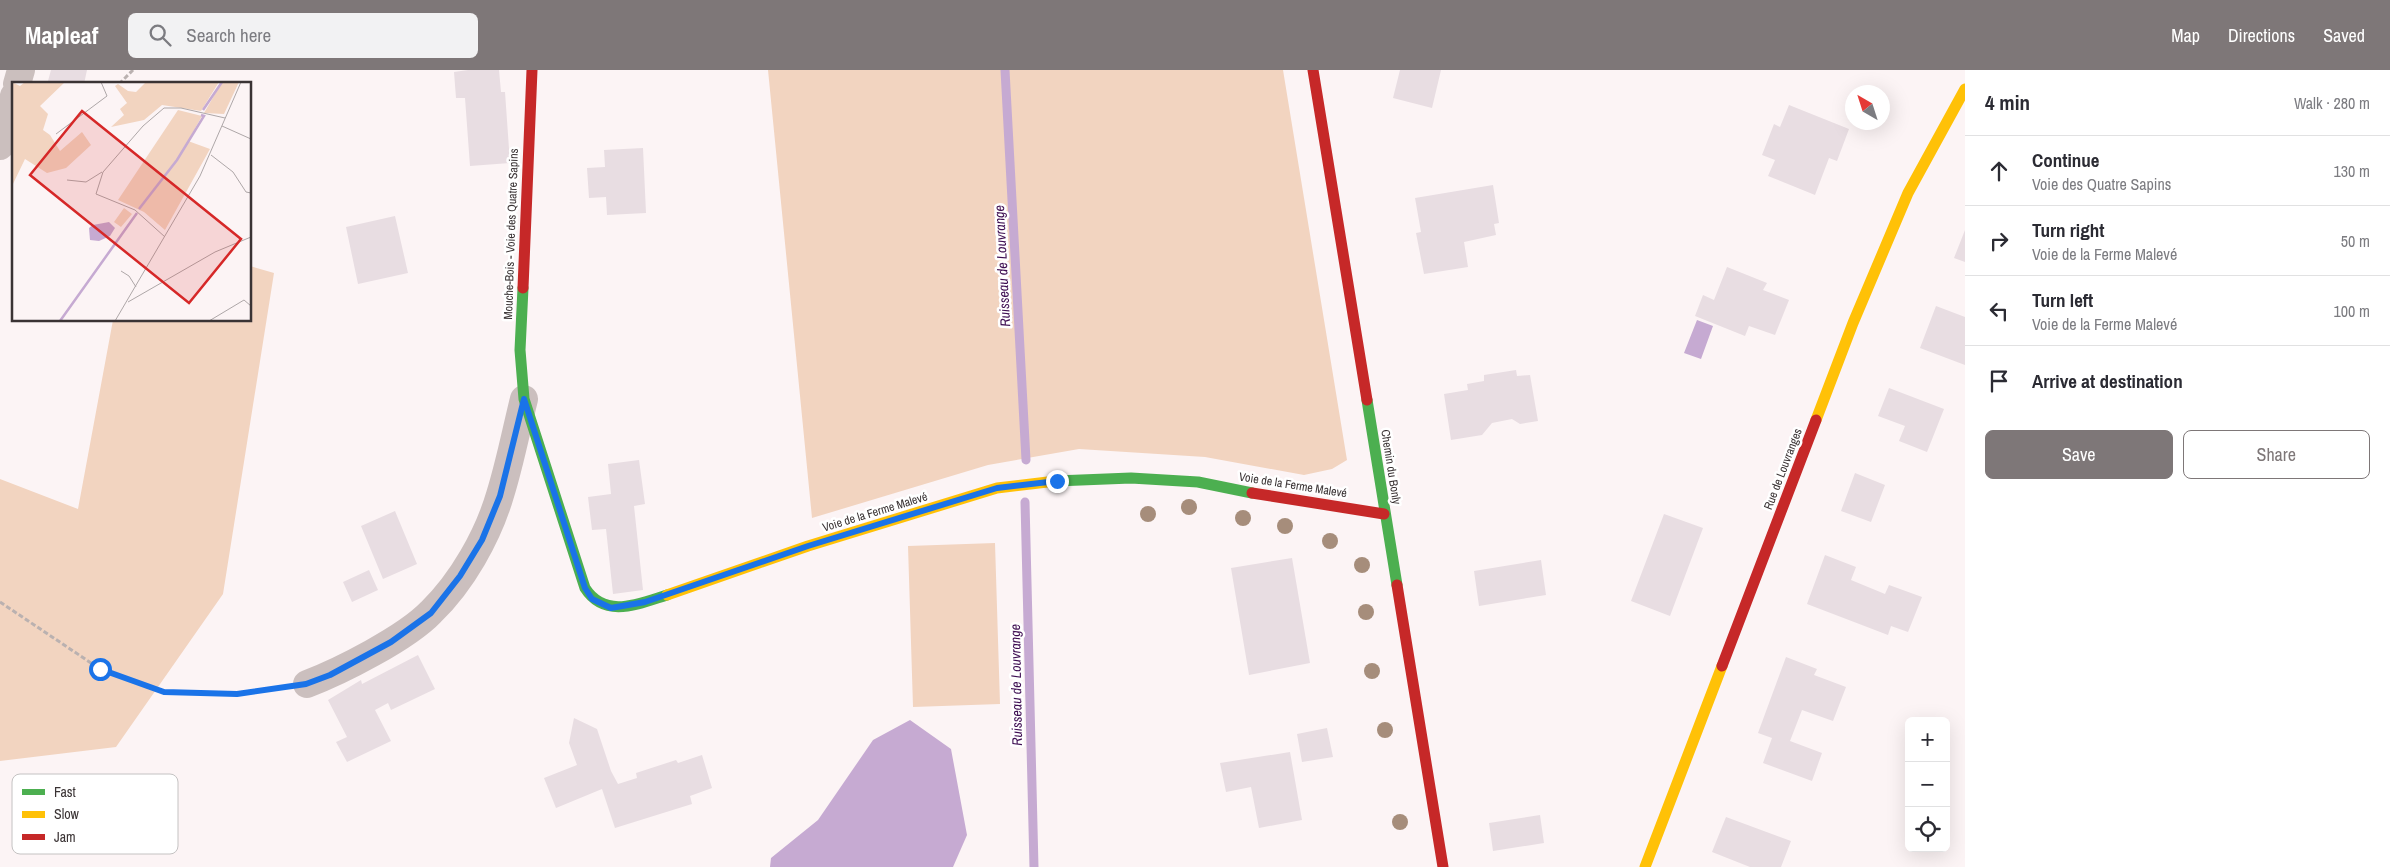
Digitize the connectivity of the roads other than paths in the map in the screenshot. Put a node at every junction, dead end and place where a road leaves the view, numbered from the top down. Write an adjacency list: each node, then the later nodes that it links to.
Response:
1 (532, 70): 6 (street, Mouche-Bois - Voie des Quatre Sapins)
2 (1313, 70): 7 (street, Chemin du Bonly)
3 (1965, 88): 10 (street, Rue de Louvranges)
4 (12, 103): 5 (street)
5 (0, 146)
6 (524, 399): 7 (street, Voie de la Ferme Malevé); 8 (street)
7 (1384, 514): 9 (street, Chemin du Bonly)
8 (306, 684)
9 (1443, 867)
10 (1644, 867)

